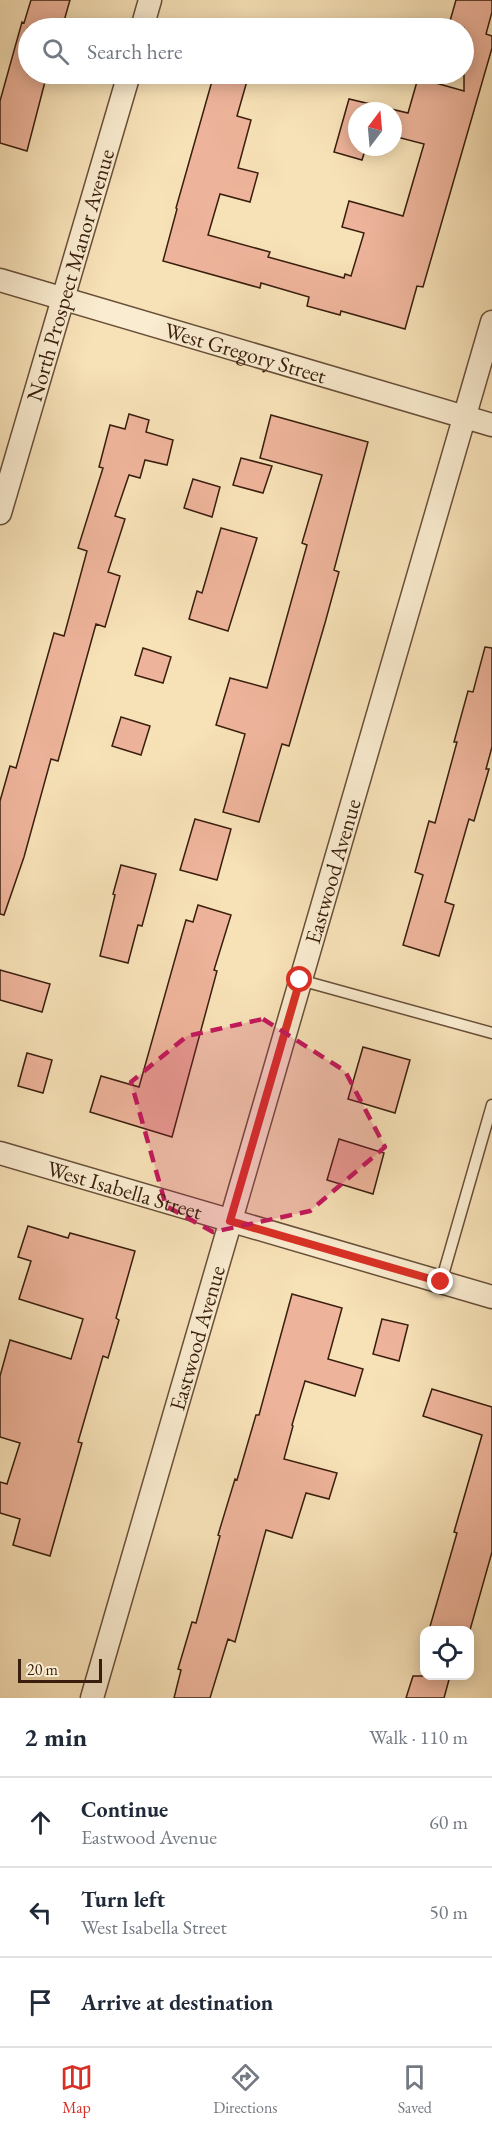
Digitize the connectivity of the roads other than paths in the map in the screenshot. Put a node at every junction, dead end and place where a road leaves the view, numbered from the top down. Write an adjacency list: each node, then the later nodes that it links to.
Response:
1 (150, 0): 2 (street)
2 (145, 18)
3 (126, 84): 5 (street, North Prospect Manor Avenue)
4 (0, 280): 5 (street, West Gregory Street)
5 (63, 298): 7 (street, West Gregory Street); 9 (street, North Prospect Manor Avenue)
6 (492, 322): 7 (street, Eastwood Avenue)
7 (464, 417): 8 (street, West Gregory Street); 10 (street, Eastwood Avenue)
8 (492, 425)
9 (0, 513)
10 (300, 980): 11 (lane); 14 (street, Eastwood Avenue)
11 (492, 1033)
12 (492, 1105): 15 (lane)
13 (0, 1153): 14 (street, West Isabella Street)
14 (230, 1221): 15 (street, West Isabella Street); 17 (street, Eastwood Avenue)
15 (441, 1282): 16 (street, West Isabella Street)
16 (492, 1297)
17 (92, 1698)

